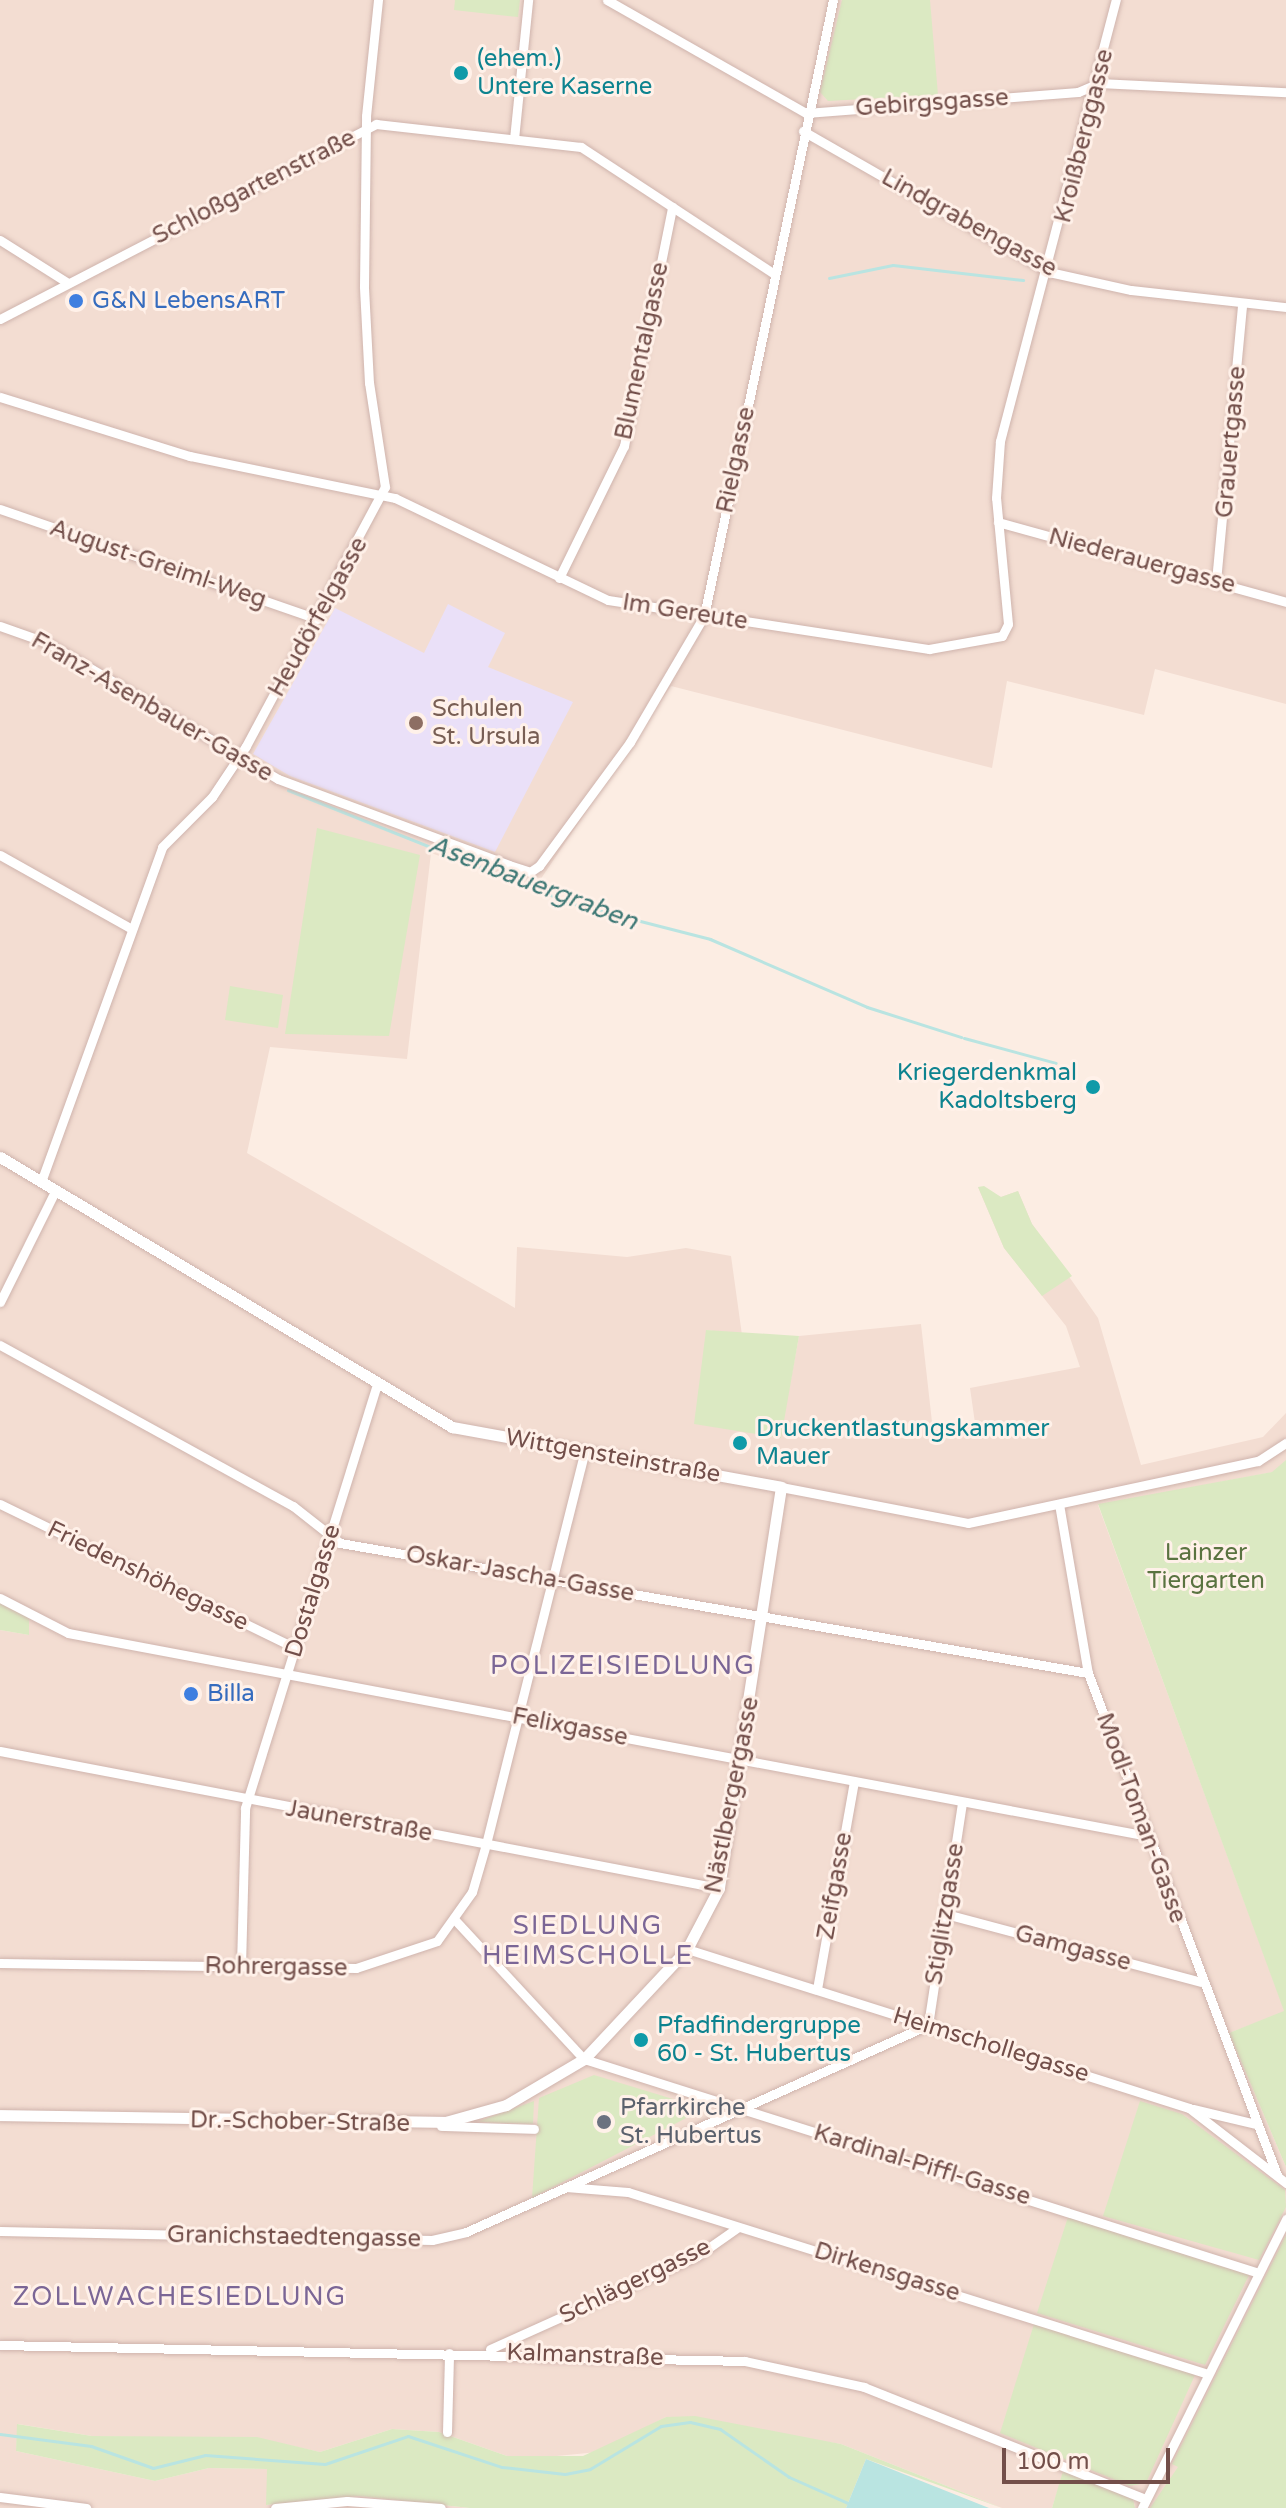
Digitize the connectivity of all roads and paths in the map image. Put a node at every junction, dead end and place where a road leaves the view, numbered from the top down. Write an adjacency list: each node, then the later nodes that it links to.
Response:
1 (378, 0): 9 (street, Heudörfelgasse)
2 (528, 0): 11 (street)
3 (607, 0): 8 (street)
4 (833, 0): 8 (street, Rielgasse)
5 (1116, 0): 6 (street, Kroißberggasse)
6 (1099, 83): 7 (street, Gebirgsgasse); 8 (street, Gebirgsgasse); 14 (street, Kroißberggasse)
7 (1286, 92)
8 (806, 113): 10 (street, Rielgasse)
9 (367, 129): 11 (street, Schloßgartenstraße); 16 (street, Schloßgartenstraße); 21 (street, Heudörfelgasse)
10 (803, 131): 14 (street, Lindgrabengasse); 15 (street, Rielgasse)
11 (514, 139): 12 (street, Schloßgartenstraße)
12 (672, 207): 15 (street, Schloßgartenstraße); 24 (street, Blumentalgasse)
13 (0, 240): 16 (street)
14 (1049, 272): 17 (street, Lindgrabengasse); 23 (street, Kroißberggasse)
15 (774, 274): 27 (street, Rielgasse)
16 (68, 283): 19 (street, Schloßgartenstraße)
17 (1242, 304): 18 (street, Lindgrabengasse); 25 (street, Grauertgasse)
18 (1286, 307)
19 (0, 319)
20 (0, 397): 21 (street, Im Gereute)
21 (382, 496): 24 (street, Im Gereute); 28 (street, Heudörfelgasse)
22 (0, 509): 28 (street, August-Greiml-Weg)
23 (998, 522): 25 (street, Niederauergasse); 30 (street, Kroißberggasse)
24 (559, 578): 27 (street, Im Gereute)
25 (1216, 581): 26 (street, Niederauergasse)
26 (1286, 602)
27 (704, 616): 30 (street, Im Gereute); 33 (street, Rielgasse)
28 (317, 619): 31 (street, Heudörfelgasse)
29 (0, 626): 31 (street, Franz-Asenbauer-Gasse)
30 (1006, 632)
31 (238, 759): 33 (street, Franz-Asenbauer-Gasse); 34 (street, Heudörfelgasse)
32 (0, 855): 34 (street)
33 (530, 872)
34 (132, 929): 36 (street, Heudörfelgasse)
35 (0, 1157): 36 (street, Wittgensteinstraße)
36 (41, 1182): 37 (street, Wittgensteinstraße)
37 (55, 1191): 38 (street); 40 (street, Wittgensteinstraße)
38 (0, 1302)
39 (0, 1345): 46 (street, Oskar-Jascha-Gasse)
40 (377, 1383): 42 (street, Wittgensteinstraße); 46 (street, Dostalgasse)
41 (1286, 1443): 45 (street, Wittgensteinstraße)
42 (585, 1451): 43 (street, Wittgensteinstraße); 47 (street, Rohrergasse)
43 (781, 1487): 45 (street, Wittgensteinstraße); 49 (street, Nästlbergergasse)
44 (0, 1504): 50 (street, Friedenshöhegasse)
45 (1059, 1504): 51 (street, Modl-Toman-Gasse)
46 (330, 1535): 47 (street, Oskar-Jascha-Gasse); 50 (street, Dostalgasse)
47 (552, 1579): 49 (street, Oskar-Jascha-Gasse); 53 (street, Rohrergasse)
48 (0, 1598): 52 (street, Felixgasse)
49 (763, 1617): 51 (street, Oskar-Jascha-Gasse); 55 (street, Nästlbergergasse)
50 (295, 1648): 52 (street, Dostalgasse)
51 (1088, 1673): 59 (street, Modl-Toman-Gasse)
52 (287, 1676): 53 (street, Felixgasse); 57 (street, Dostalgasse)
53 (519, 1717): 55 (street, Felixgasse); 60 (street, Rohrergasse)
54 (0, 1751): 57 (street, Jaunerstraße)
55 (741, 1761): 56 (street, Felixgasse); 61 (street, Nästlbergergasse)
56 (854, 1782): 58 (street, Felixgasse); 68 (street, Zeifgasse)
57 (248, 1800): 60 (street, Jaunerstraße); 66 (street, Dostalgasse)
58 (962, 1803): 59 (street, Felixgasse); 62 (street, Stiglitzgasse)
59 (1147, 1836): 67 (street, Modl-Toman-Gasse)
60 (486, 1844): 61 (street, Jaunerstraße); 63 (street, Rohrergasse)
61 (719, 1888): 64 (street, Nästlbergergasse)
62 (946, 1914): 67 (street, Gamgasse); 69 (street, Stiglitzgasse)
63 (456, 1921): 66 (street, Rohrergasse); 70 (street)
64 (687, 1949): 68 (street, Heimschollegasse); 70 (street, Nästlbergergasse)
65 (0, 1963): 66 (street, Rohrergasse)
66 (241, 1966)
67 (1201, 1982): 74 (street, Modl-Toman-Gasse)
68 (817, 1989): 69 (street, Heimschollegasse)
69 (928, 2025): 71 (street, Heimschollegasse); 72 (street, Granichstaedtengasse)
70 (584, 2059): 72 (street, Kardinal-Piffl-Gasse); 75 (street, Dr.-Schober-Straße)
71 (1189, 2108): 74 (street); 77 (street, Heimschollegasse)
72 (741, 2109): 79 (street, Granichstaedtengasse); 83 (street, Kardinal-Piffl-Gasse)
73 (0, 2115): 75 (street, Dr.-Schober-Straße)
74 (1256, 2124): 77 (street, Modl-Toman-Gasse)
75 (401, 2125): 76 (street)
76 (534, 2129)
77 (1277, 2175): 78 (street, Heimschollegasse)
78 (1286, 2183)
79 (562, 2187): 81 (street, Dirkensgasse); 82 (street, Granichstaedtengasse)
80 (1286, 2219): 83 (street)
81 (737, 2228): 85 (street, Schlägergasse); 87 (street, Dirkensgasse)
82 (0, 2231)
83 (1259, 2273): 87 (street)
84 (0, 2345): 86 (street, Kalmanstraße)
85 (487, 2351): 86 (street, Kalmanstraße); 90 (street, Kalmanstraße)
86 (449, 2353): 88 (street)
87 (1208, 2374): 90 (street)
88 (447, 2432)
89 (0, 2497): 91 (street)
90 (1144, 2504)
91 (86, 2508)
92 (275, 2508): 93 (street)
93 (441, 2508)

